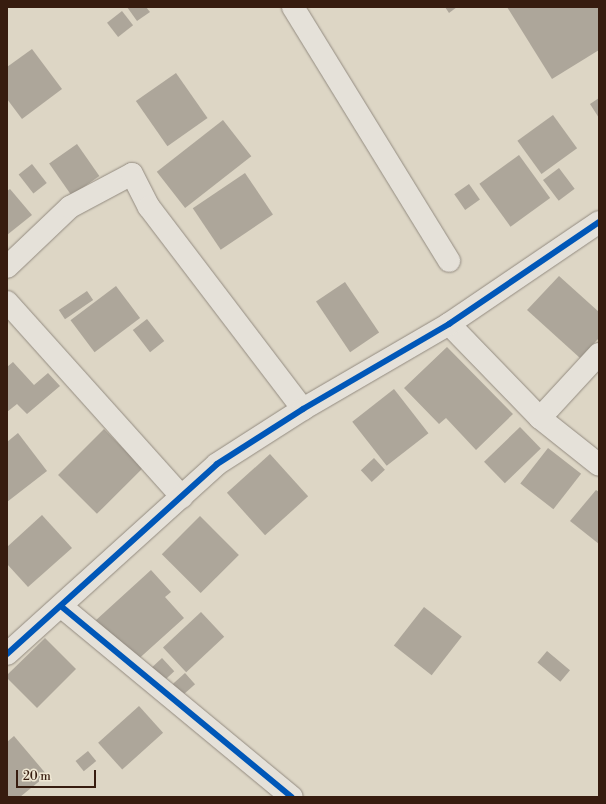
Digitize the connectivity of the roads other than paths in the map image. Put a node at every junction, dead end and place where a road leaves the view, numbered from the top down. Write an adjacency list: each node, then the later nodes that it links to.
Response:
1 (293, 7): 3 (street)
2 (599, 222): 6 (street)
3 (449, 261)
4 (7, 267): 8 (street)
5 (7, 302): 11 (street)
6 (449, 324): 8 (street); 9 (street)
7 (599, 354): 9 (street)
8 (303, 409): 11 (street)
9 (540, 418): 10 (street)
10 (599, 465)
11 (182, 497): 12 (street)
12 (62, 607): 13 (street); 14 (street)
13 (7, 654)
14 (292, 797)

